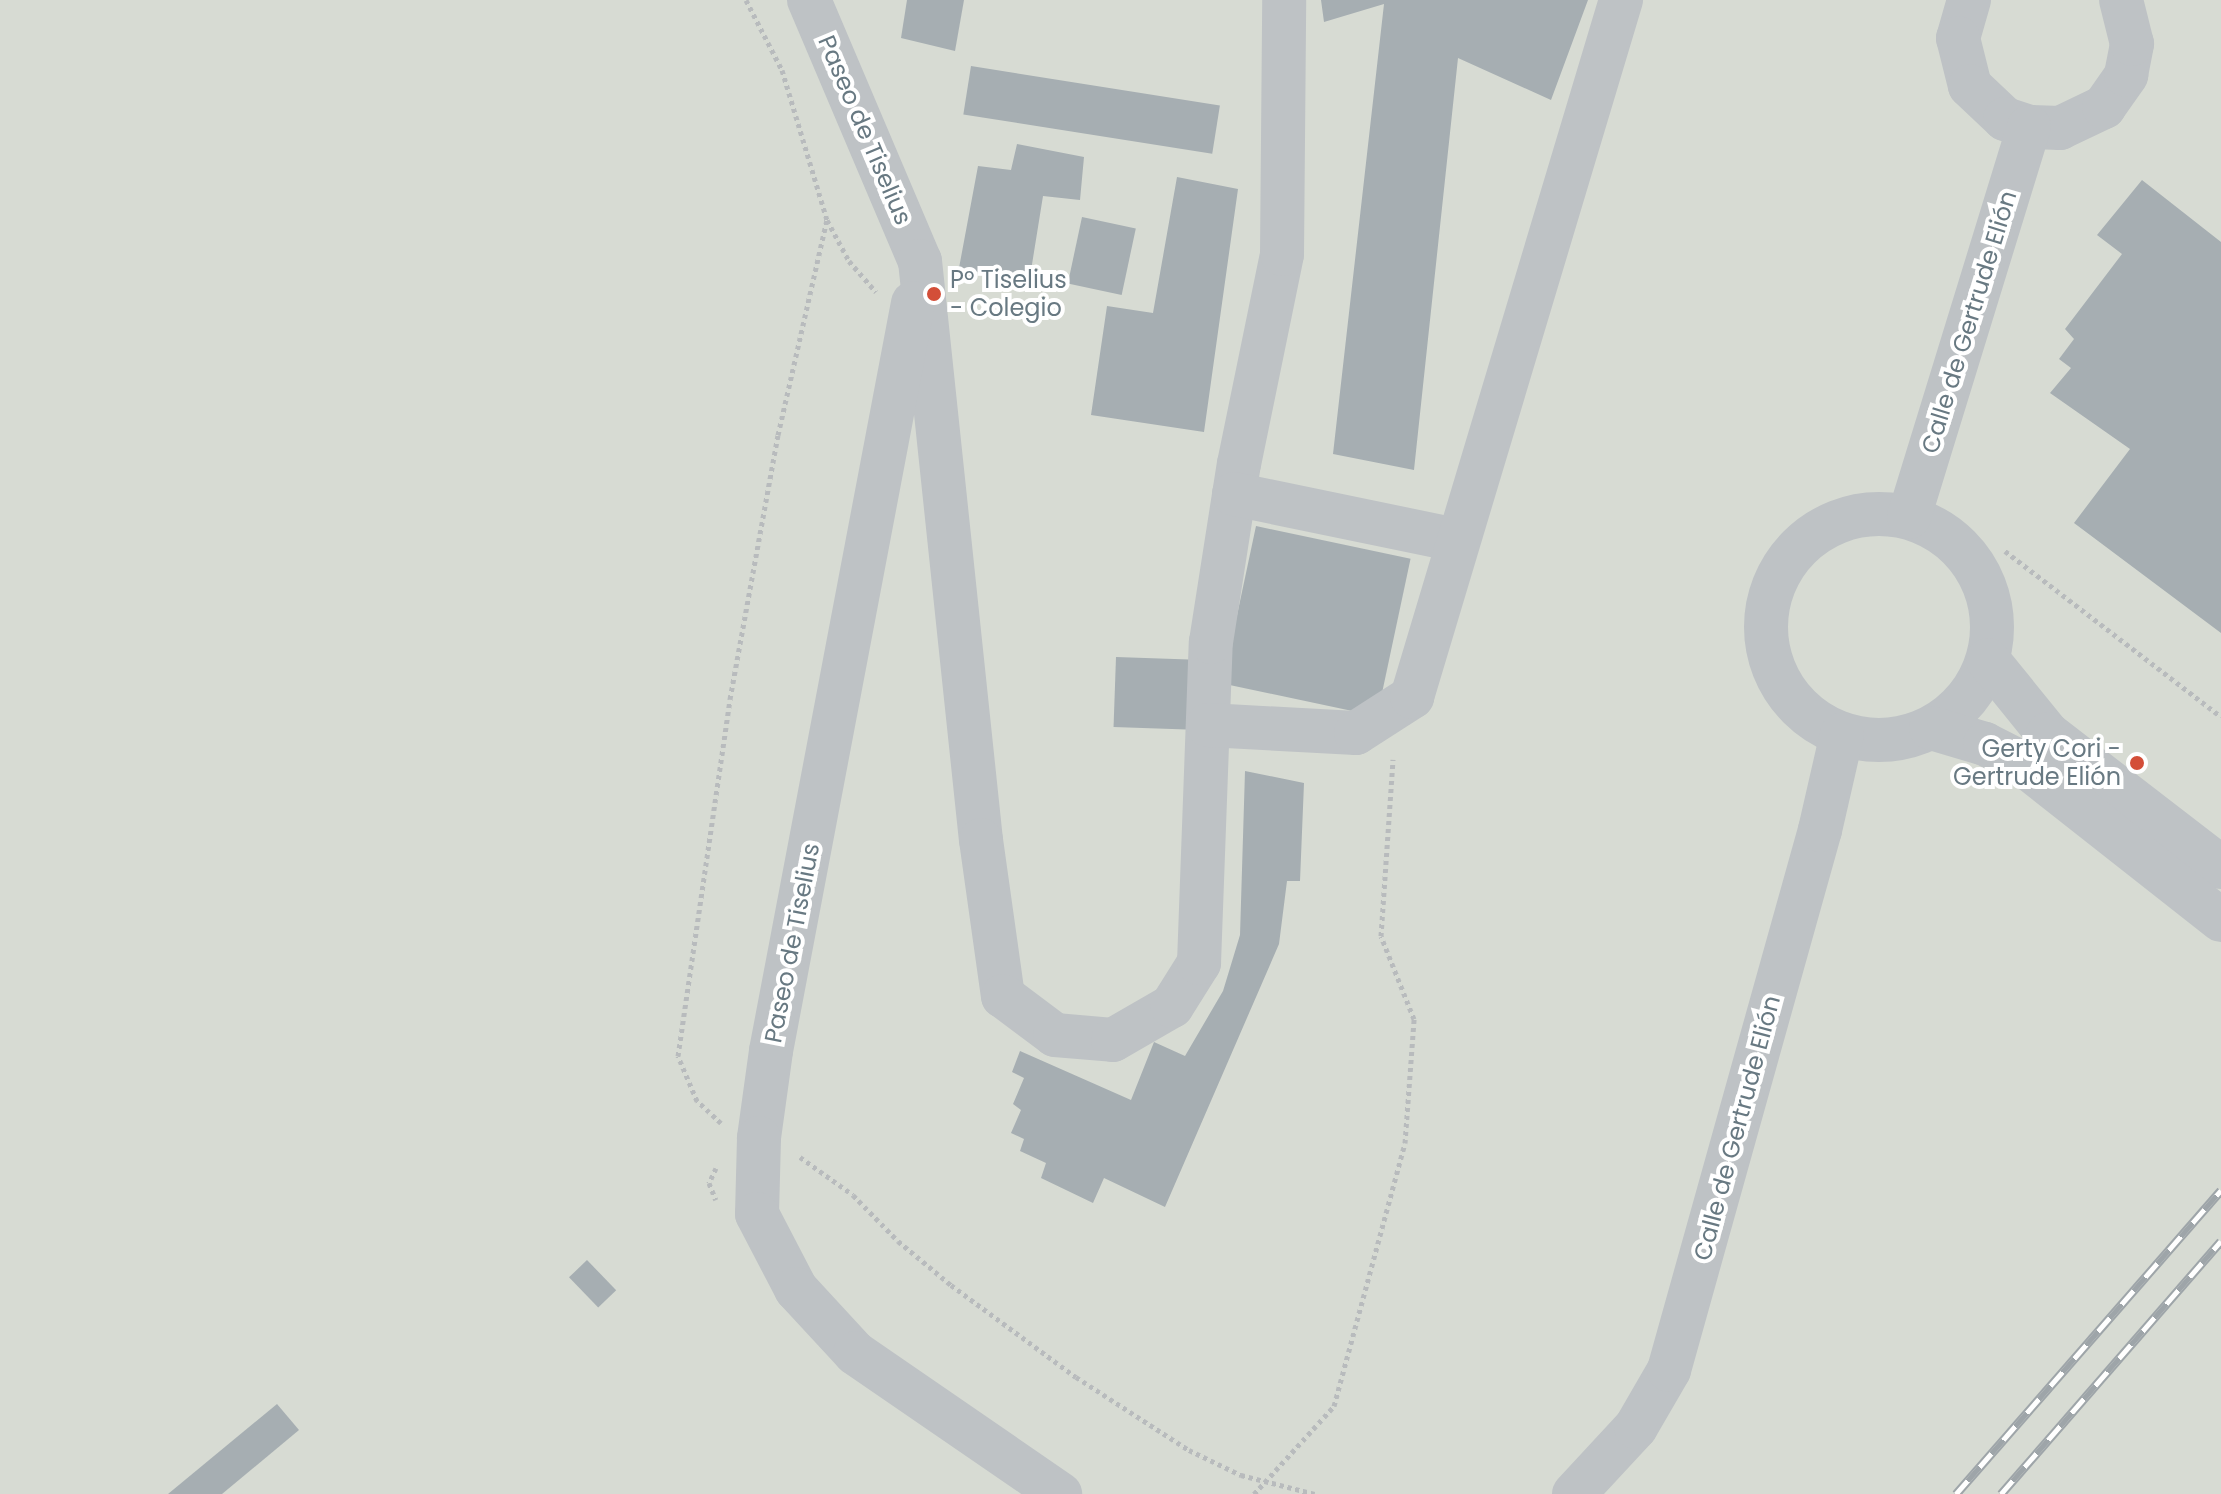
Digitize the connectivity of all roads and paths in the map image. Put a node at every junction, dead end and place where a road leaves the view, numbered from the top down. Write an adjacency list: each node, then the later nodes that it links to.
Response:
1 (746, 0): 8 (path)
2 (809, 0): 9 (street, Paseo de Tiselius)
3 (1284, 0): 11 (street, Paseo de Tiselius)
4 (1621, 0): 13 (street)
5 (1969, 0): 7 (street)
6 (2121, 0): 7 (street)
7 (2029, 127): 12 (street, Calle de Gertrude Elión)
8 (827, 220): 10 (path); 23 (path)
9 (920, 261): 10 (street, Paseo de Tiselius); 17 (street, Paseo de Tiselius)
10 (909, 327): 23 (street, Paseo de Tiselius)
11 (1234, 494): 13 (street); 17 (street, Paseo de Tiselius)
12 (1909, 517): 15 (street); 19 (street)
13 (1456, 540): 17 (street)
14 (2005, 551): 16 (path)
15 (1988, 660): 18 (street); 21 (street)
16 (2221, 717)
17 (1208, 725)
18 (1931, 728): 19 (street); 22 (street)
19 (1842, 734): 28 (street, Calle de Gertrude Elión)
20 (1394, 754): 24 (path)
21 (2221, 867)
22 (2221, 920)
23 (759, 1138): 24 (path); 25 (street, Paseo de Tiselius)
24 (1266, 1482): 26 (path); 27 (path)
25 (1060, 1494)
26 (1254, 1494)
27 (1315, 1494)
28 (1574, 1494)

